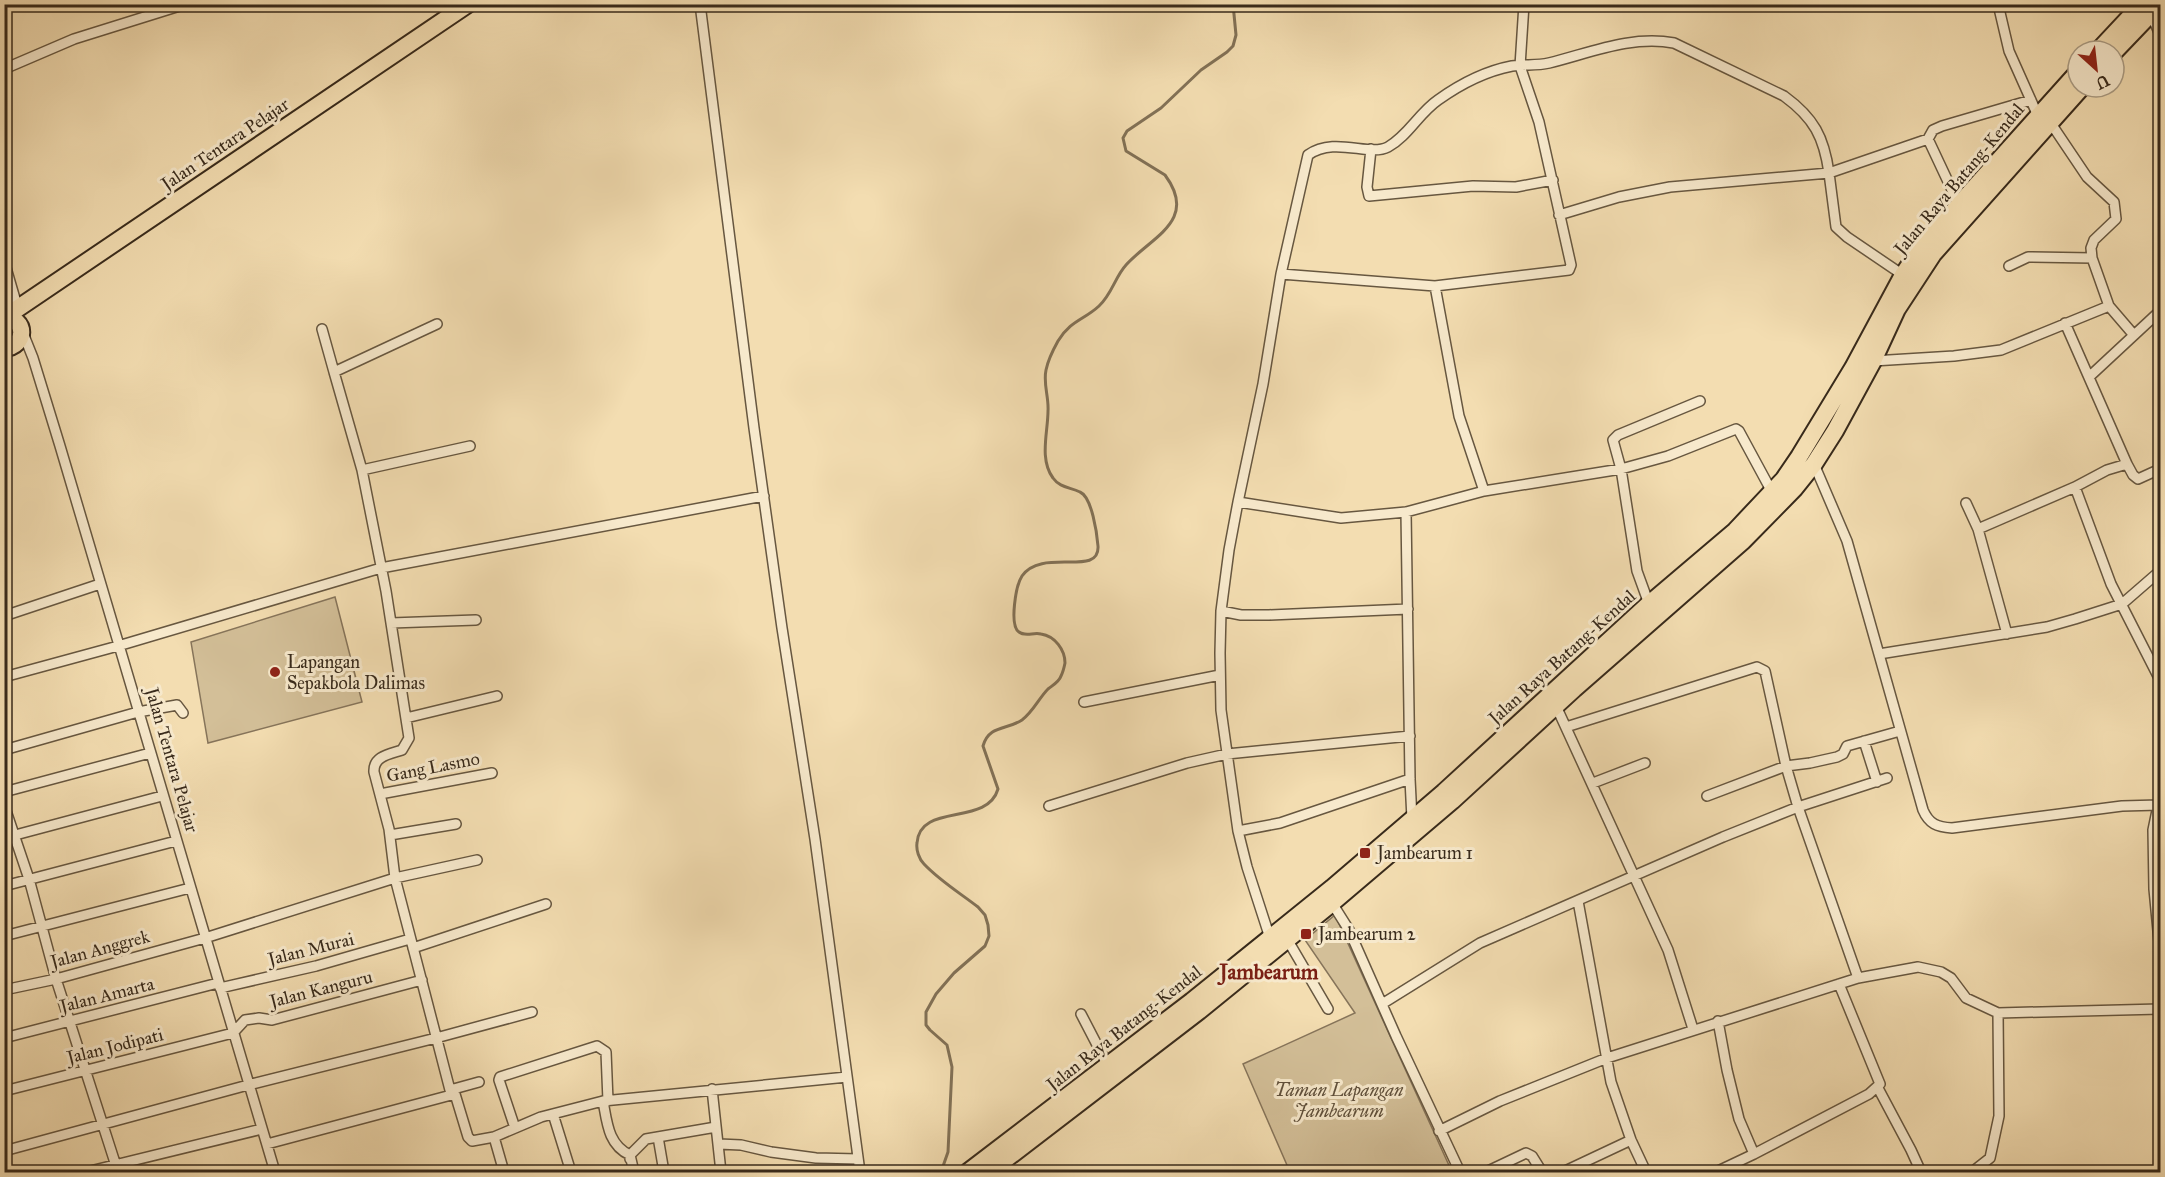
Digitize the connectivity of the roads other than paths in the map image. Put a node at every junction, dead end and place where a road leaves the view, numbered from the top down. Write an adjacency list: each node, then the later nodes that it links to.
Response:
1 (186, 4): 10 (street)
2 (468, 4): 28 (highway, Jalan Tentara Pelajar)
3 (700, 4): 52 (street)
4 (1524, 4): 9 (street)
5 (1998, 4): 14 (street)
6 (2146, 7): 7 (street); 8 (highway)
7 (2160, 35)
8 (2115, 39)
9 (1520, 66): 17 (street); 18 (street); 19 (street)
10 (4, 69)
11 (2066, 92): 13 (highway, Jalan Raya Batang-Kendal)
12 (2066, 97): 13 (highway, Jalan Raya Batang-Kendal)
13 (2062, 99): 15 (highway, Jalan Raya Batang-Kendal)
14 (2031, 100): 15 (street); 16 (street)
15 (2044, 119): 20 (highway, Jalan Raya Batang-Kendal); 22 (street); 39 (highway, Jalan Raya Batang-Kendal)
16 (1928, 140): 18 (street); 20 (street)
17 (1371, 149): 19 (street); 25 (street)
18 (1829, 173): 21 (street); 26 (street)
19 (1553, 180): 21 (street)
20 (1959, 205): 26 (highway, Jalan Raya Batang-Kendal)
21 (1559, 214): 27 (street)
22 (2092, 258): 24 (street); 29 (street)
23 (4, 261): 31 (street)
24 (2009, 266)
25 (1281, 274): 27 (street); 53 (street)
26 (1903, 275): 51 (highway, Jalan Raya Batang-Kendal)
27 (1434, 286): 50 (street)
28 (34, 299): 31 (highway, Jalan Tentara Pelajar); 34 (highway)
29 (2109, 306): 32 (street); 36 (street)
30 (2160, 311): 36 (street)
31 (9, 314): 34 (highway)
32 (2065, 323): 39 (street); 41 (street)
33 (437, 324): 40 (street)
34 (22, 329): 37 (highway); 38 (street, Jalan Tentara Pelajar)
35 (322, 329): 40 (street)
36 (2133, 334): 41 (street)
37 (5, 348): 38 (street)
38 (33, 358): 59 (street, Jalan Tentara Pelajar)
39 (1873, 361): 44 (highway, Jalan Raya Batang-Kendal)
40 (334, 372): 48 (street)
41 (2089, 377): 45 (street)
42 (1701, 401): 46 (street)
43 (471, 446): 48 (street)
44 (1814, 464): 69 (street); 75 (highway, Jalan Raya Batang-Kendal)
45 (2127, 464): 47 (street); 49 (street)
46 (1621, 469): 50 (street); 51 (street); 60 (street)
47 (2160, 469)
48 (362, 470): 57 (street)
49 (2075, 487): 56 (street); 61 (street)
50 (1484, 491): 55 (street)
51 (1772, 492): 60 (highway, Jalan Raya Batang-Kendal)
52 (764, 496): 57 (street); 145 (street)
53 (1238, 502): 55 (street); 63 (street)
54 (1966, 503): 56 (street)
55 (1406, 512): 62 (street)
56 (1978, 529): 67 (street)
57 (381, 568): 66 (street); 68 (street)
58 (2160, 571): 61 (street)
59 (100, 584): 64 (street); 68 (street, Jalan Tentara Pelajar)
60 (1648, 604): 79 (highway, Jalan Raya Batang-Kendal)
61 (2122, 604): 67 (street); 72 (street)
62 (1408, 609): 63 (street); 82 (street)
63 (1221, 611): 70 (street)
64 (4, 616)
65 (477, 620): 66 (street)
66 (392, 624): 78 (street)
67 (2007, 634): 69 (street)
68 (118, 646): 71 (street); 76 (street, Jalan Tentara Pelajar)
69 (1879, 654): 81 (street)
70 (1220, 675): 74 (street); 86 (street)
71 (4, 677)
72 (2160, 680)
73 (497, 696): 78 (street)
74 (1084, 702)
75 (1556, 706): 79 (highway, Jalan Raya Batang-Kendal); 80 (street)
76 (138, 712): 77 (street); 84 (street); 85 (street, Jalan Tentara Pelajar)
77 (183, 713)
78 (406, 718): 95 (street)
79 (1526, 725): 102 (highway, Jalan Raya Batang-Kendal); 116 (highway, Jalan Raya Batang-Kendal)
80 (1566, 727): 88 (street); 93 (street)
81 (1900, 730): 83 (street); 98 (street)
82 (1410, 736): 86 (street); 91 (street)
83 (1864, 741): 88 (street); 92 (street)
84 (4, 750)
85 (150, 753): 94 (street); 97 (street, Jalan Tentara Pelajar)
86 (1227, 754): 100 (street); 104 (street)
87 (1645, 763): 93 (street)
88 (1786, 766): 96 (street); 101 (street)
89 (492, 772): 95 (street, Gang Lasmo)
90 (1887, 778): 92 (street)
91 (1410, 779): 102 (street); 104 (street)
92 (1877, 782): 101 (street)
93 (1593, 783): 110 (street)
94 (4, 792)
95 (380, 794): 106 (street)
96 (1707, 795)
97 (162, 796): 105 (street); 108 (street, Jalan Tentara Pelajar)
98 (2159, 801): 123 (street)
99 (4, 805): 105 (street)
100 (1049, 807)
101 (1798, 807): 110 (street); 124 (street)
102 (1412, 819): 121 (highway, Jalan Raya Batang-Kendal)
103 (456, 824): 106 (street)
104 (1238, 831): 121 (street)
105 (15, 835): 107 (street); 112 (street)
106 (390, 836): 111 (street)
107 (4, 838)
108 (176, 841): 112 (street); 114 (street, Jalan Tentara Pelajar)
109 (477, 860): 111 (street, Jalan Anggrek)
110 (1633, 877): 115 (street); 138 (street)
111 (395, 878): 120 (street, Jalan Anggrek); 122 (street)
112 (28, 879): 113 (street); 118 (street)
113 (4, 886)
114 (190, 888): 118 (street); 120 (street, Jalan Tentara Pelajar)
115 (1578, 901): 130 (street); 142 (street)
116 (1332, 903): 121 (highway, Jalan Raya Batang-Kendal); 130 (street)
117 (546, 904): 122 (street, Jalan Murai)
118 (42, 927): 119 (street); 125 (street)
119 (4, 936)
120 (205, 938): 125 (street, Jalan Anggrek); 128 (street, Jalan Tentara Pelajar)
121 (1279, 939): 131 (street); 143 (highway, Jalan Raya Batang-Kendal); 180 (highway, Jalan Raya Batang-Kendal)
122 (412, 944): 126 (street); 128 (street, Jalan Murai)
123 (2160, 952)
124 (1858, 978): 127 (street); 134 (street)
125 (56, 979): 129 (street, Jalan Anggrek); 136 (street)
126 (422, 980): 139 (street, Jalan Kanguru); 141 (street)
127 (1839, 984): 137 (street); 148 (street)
128 (219, 985): 136 (street, Jalan Amarta); 139 (street, Jalan Tentara Pelajar)
129 (4, 990)
130 (1382, 1004): 158 (street)
131 (1328, 1009)
132 (2160, 1009): 134 (street)
133 (532, 1012): 141 (street)
134 (1998, 1013): 188 (street)
135 (1081, 1014): 143 (street)
136 (71, 1021): 140 (street, Jalan Amarta); 144 (street)
137 (1718, 1021): 138 (street); 165 (street)
138 (1693, 1029): 142 (street)
139 (233, 1033): 144 (street, Jalan Jodipati); 147 (street, Jalan Tentara Pelajar)
140 (4, 1038)
141 (436, 1038): 147 (street); 151 (street)
142 (1607, 1058): 158 (street); 161 (street)
143 (1108, 1066): 179 (highway, Jalan Raya Batang-Kendal)
144 (85, 1071): 150 (street, Jalan Jodipati); 154 (street)
145 (847, 1077): 149 (street); 167 (street)
146 (478, 1082): 151 (street)
147 (248, 1085): 154 (street); 157 (street, Jalan Tentara Pelajar)
148 (1878, 1088): 165 (street); 187 (street)
149 (712, 1089): 152 (street); 155 (street)
150 (4, 1091)
151 (453, 1092): 159 (street); 162 (street)
152 (606, 1101): 153 (street); 156 (street); 166 (street)
153 (553, 1114): 156 (street); 174 (street)
154 (104, 1124): 164 (street); 169 (street)
155 (716, 1127): 160 (street); 163 (street)
156 (515, 1128): 159 (street)
157 (262, 1129): 162 (street, Jalan Tentara Pelajar); 169 (street)
158 (1439, 1131): 181 (street)
159 (494, 1137): 173 (street)
160 (658, 1137): 166 (street); 176 (street)
161 (1631, 1140): 184 (street); 185 (street)
162 (267, 1144): 170 (street, Jalan Tentara Pelajar)
163 (719, 1144): 167 (street); 177 (street)
164 (4, 1151)
165 (1754, 1154): 186 (street)
166 (630, 1155): 175 (street)
167 (858, 1159): 178 (street)
168 (4, 1162): 171 (street)
169 (117, 1168): 172 (street)
170 (275, 1172)
171 (7, 1173)
172 (86, 1173)
173 (504, 1173)
174 (571, 1173)
175 (634, 1173)
176 (664, 1173)
177 (721, 1173)
178 (860, 1173)
179 (968, 1173)
180 (989, 1173)
181 (1460, 1173)
182 (1486, 1173): 183 (street)
183 (1542, 1173)
184 (1563, 1173)
185 (1646, 1173)
186 (1716, 1173)
187 (1921, 1173)
188 (1974, 1173)

